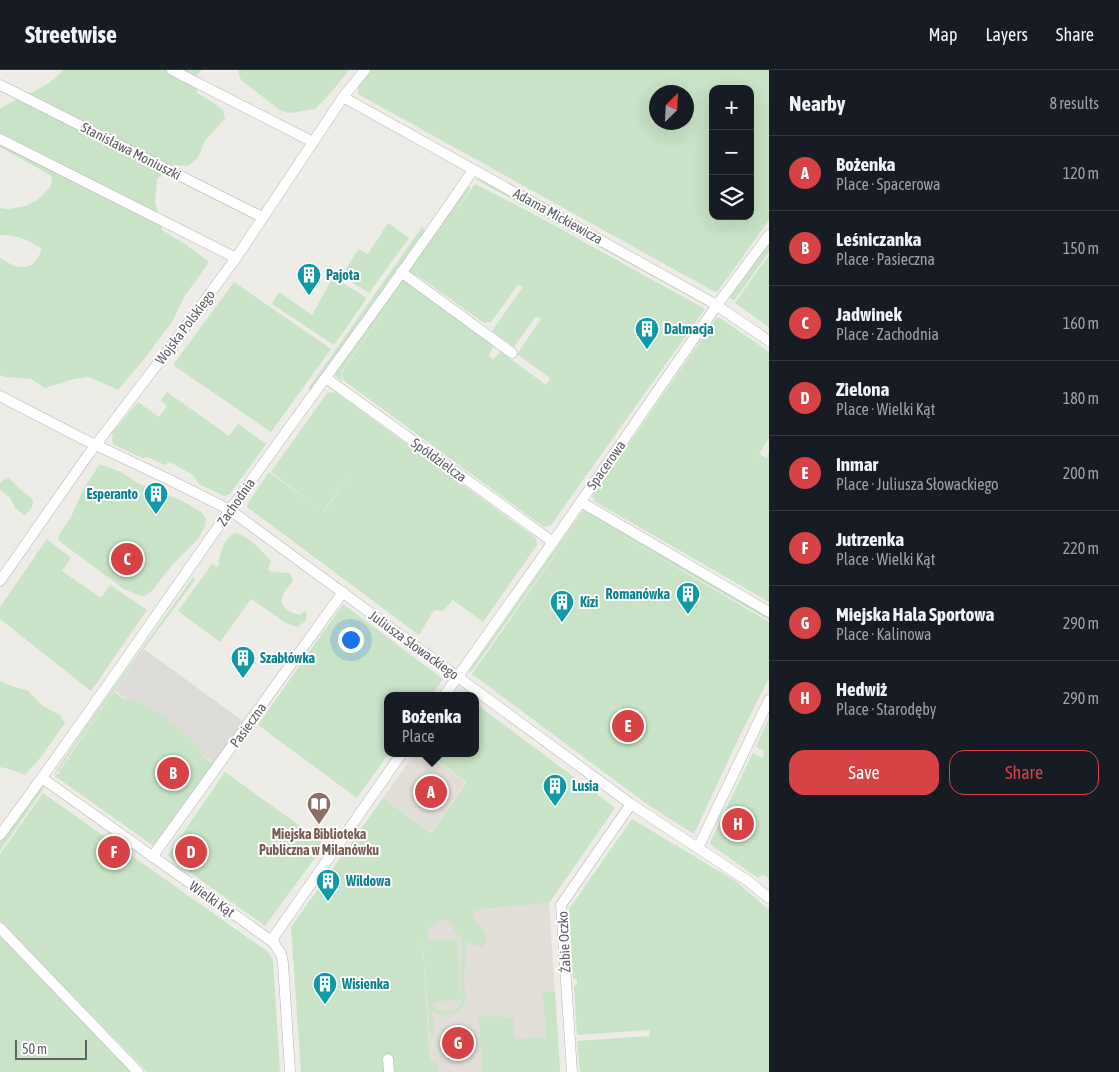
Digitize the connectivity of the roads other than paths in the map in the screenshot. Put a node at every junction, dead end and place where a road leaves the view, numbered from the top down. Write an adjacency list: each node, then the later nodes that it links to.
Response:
1 (172, 70): 6 (street)
2 (364, 70): 4 (street, Wojska Polskiego)
3 (0, 85): 8 (street, Stanisława Moniuszki)
4 (343, 97): 6 (street, Wojska Polskiego); 7 (street, Adama Mickiewicza)
5 (0, 139): 10 (street)
6 (313, 142): 8 (street, Wojska Polskiego)
7 (473, 170): 11 (street, Zachodnia); 12 (street, Adama Mickiewicza)
8 (262, 217): 10 (street, Wojska Polskiego)
9 (769, 235): 12 (street, Spacerowa)
10 (236, 258): 17 (street, Wojska Polskiego)
11 (401, 272): 14 (street); 15 (street, Zachodnia)
12 (717, 305): 13 (street, Adama Mickiewicza); 18 (street, Spacerowa)
13 (769, 341)
14 (512, 353)
15 (326, 378): 19 (street, Zachodnia); 20 (street, Spółdzielcza)
16 (0, 396): 17 (street, Juliusza Słowackiego)
17 (96, 445): 19 (street, Juliusza Słowackiego); 21 (street, Wojska Polskiego)
18 (581, 502): 20 (street, Spacerowa); 23 (street)
19 (230, 510): 22 (street, Juliusza Słowackiego); 30 (street, Zachodnia)
20 (553, 542): 24 (street, Spacerowa)
21 (0, 582)
22 (343, 592): 24 (street, Juliusza Słowackiego); 34 (street, Pasieczna)
23 (769, 612)
24 (457, 677): 25 (street, Spacerowa); 26 (street, Juliusza Słowackiego)
25 (447, 692)
26 (478, 692)
27 (479, 693): 31 (street, Juliusza Słowackiego)
28 (769, 700): 33 (street)
29 (399, 757): 37 (street)
30 (42, 778): 32 (street, Zachodnia); 34 (street, Wielki Kąt)
31 (631, 804): 33 (street, Juliusza Słowackiego); 42 (street, Żabie Oczko)
32 (0, 835)
33 (698, 848): 35 (street, Juliusza Słowackiego)
34 (152, 857): 37 (street, Wielki Kąt)
35 (769, 898)
36 (0, 928): 39 (street)
37 (273, 942): 40 (street)
38 (388, 1059): 41 (street)
39 (138, 1072)
40 (290, 1072)
41 (389, 1072)
42 (572, 1072)

